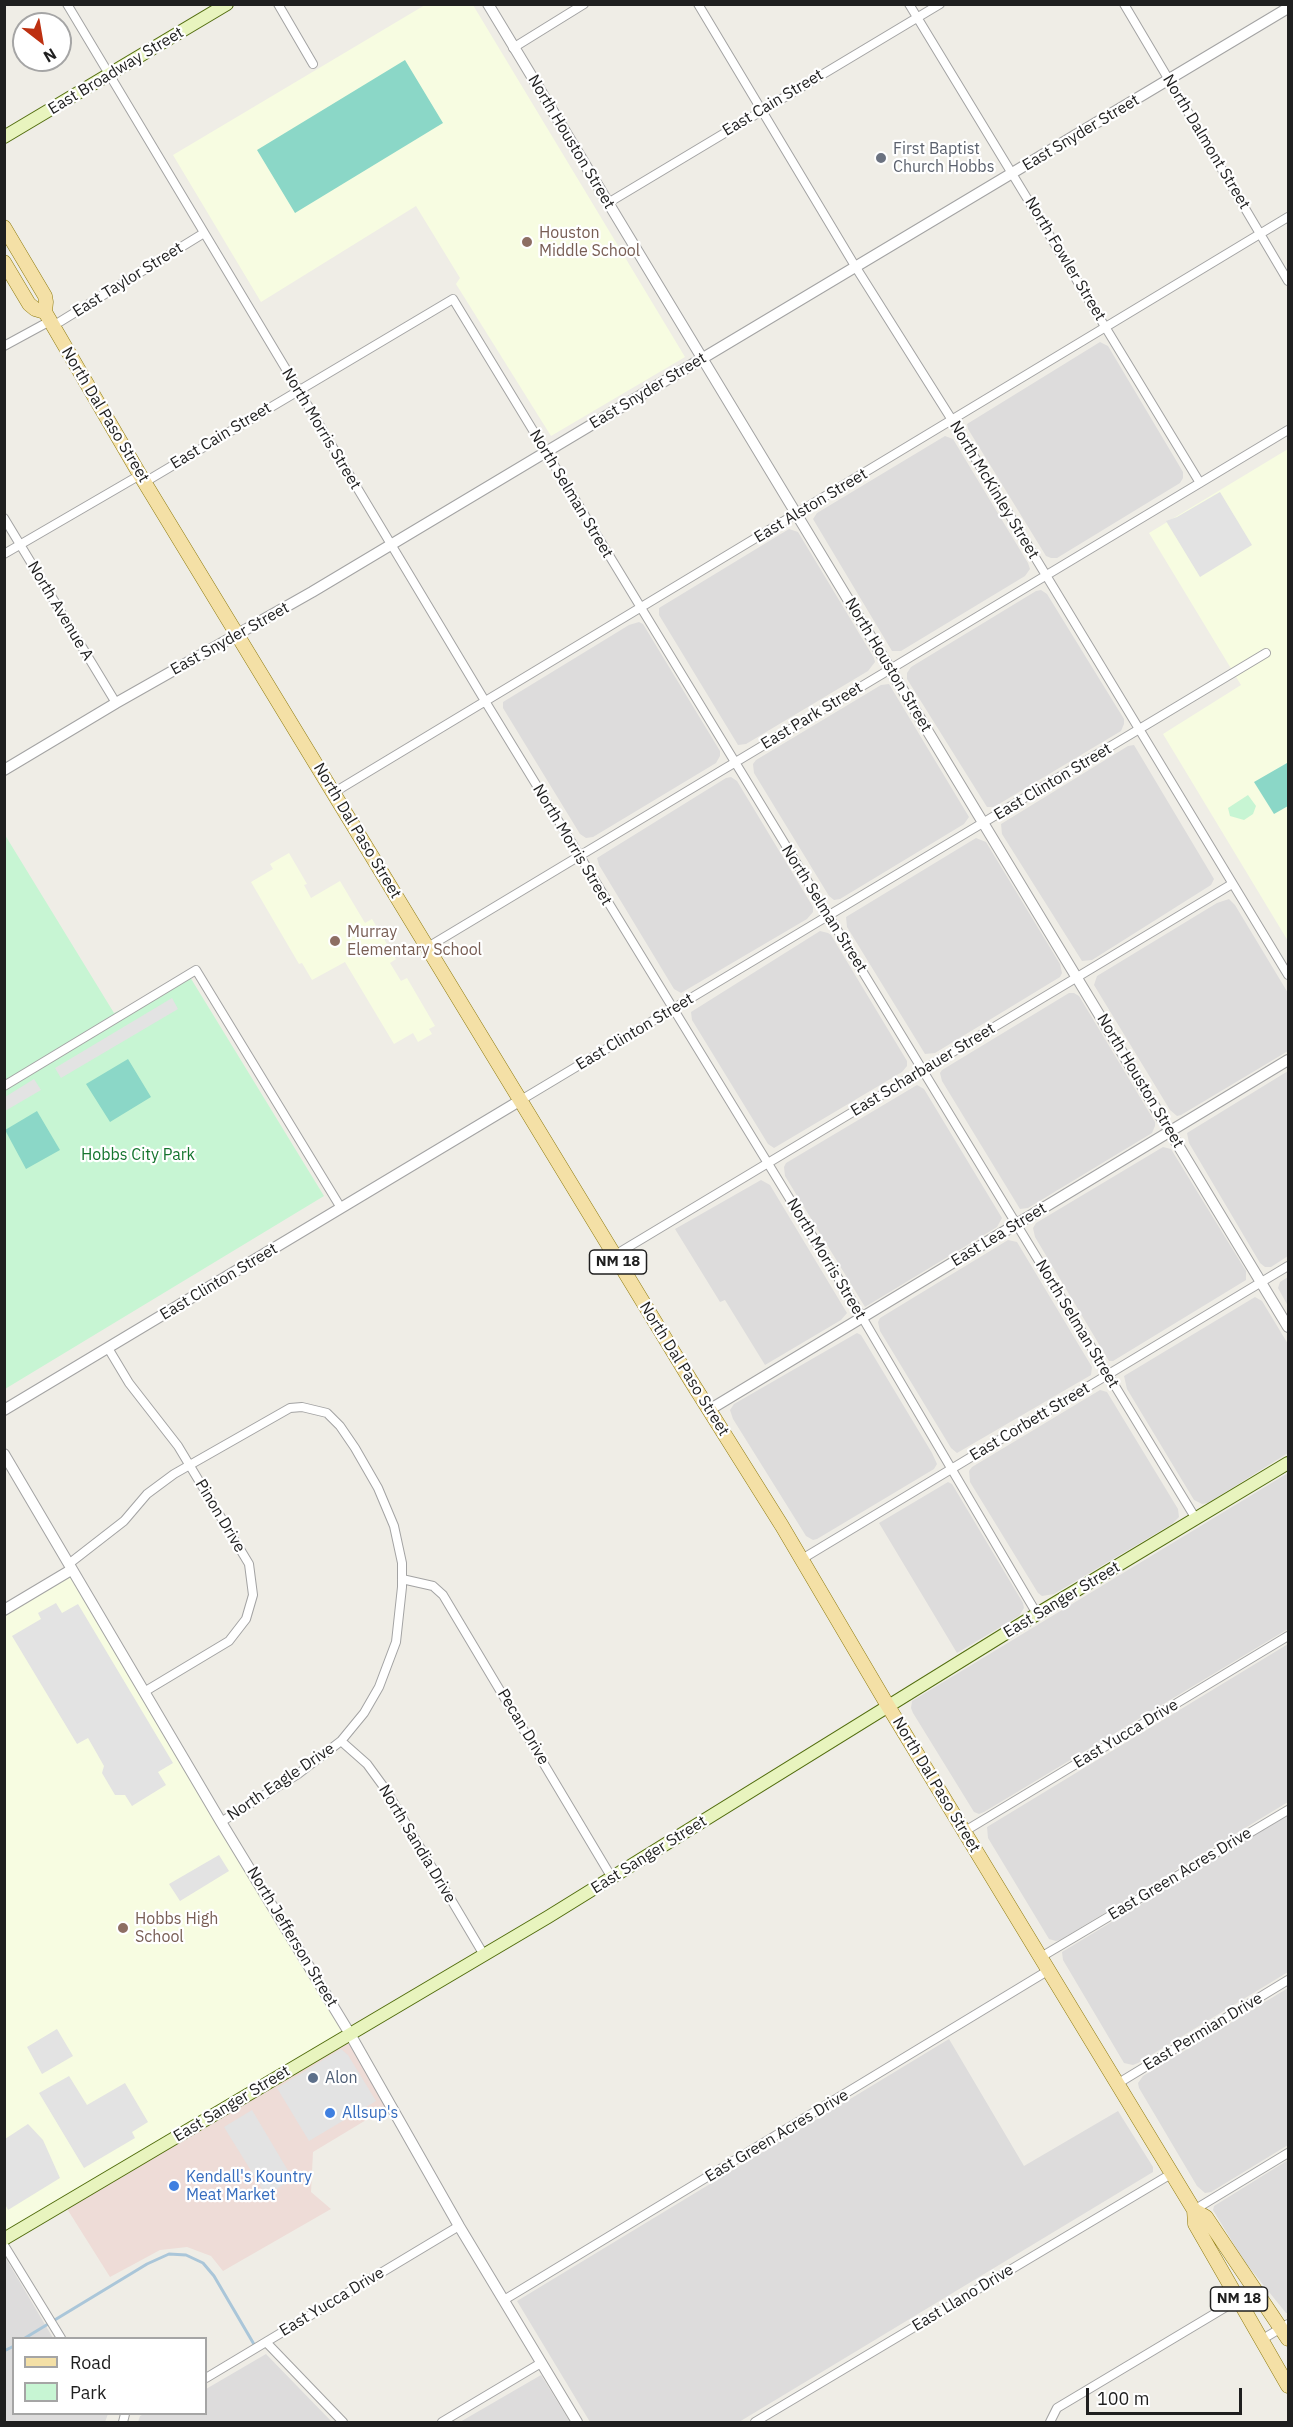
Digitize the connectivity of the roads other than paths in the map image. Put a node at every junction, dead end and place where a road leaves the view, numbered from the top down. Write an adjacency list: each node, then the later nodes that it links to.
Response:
1 (67, 4): 14 (street, North Morris Street)
2 (227, 4): 14 (main road, East Broadway Street)
3 (278, 4): 13 (street)
4 (488, 4): 12 (street, North Houston Street)
5 (584, 4): 12 (street)
6 (698, 4): 16 (street, North McKinley Street)
7 (909, 4): 11 (street, North Fowler Street)
8 (940, 4): 11 (street, East Cain Street)
9 (1124, 4): 15 (street, North Dalmont Street)
10 (1288, 8): 15 (street, East Snyder Street)
11 (917, 18): 16 (street, East Cain Street); 18 (street, North Fowler Street)
12 (513, 48): 19 (street, North Houston Street)
13 (313, 64)
14 (109, 75): 17 (main road, East Broadway Street); 22 (street, North Morris Street)
15 (1170, 80): 18 (street, East Snyder Street); 23 (street, North Dalmont Street)
16 (761, 110): 19 (street, East Cain Street); 25 (street, North McKinley Street)
17 (4, 138)
18 (1013, 174): 25 (street, East Snyder Street); 29 (street, North Fowler Street)
19 (608, 203): 31 (street, North Houston Street)
20 (1288, 217): 23 (street, East Alston Street)
21 (4, 227): 28 (main road, North Dal Paso Street)
22 (204, 233): 28 (street, East Taylor Street); 32 (street, North Morris Street)
23 (1261, 234): 26 (street, North Dalmont Street); 29 (street, East Alston Street)
24 (4, 262): 28 (main road, North Dal Paso Street / NM 18)
25 (855, 266): 31 (street, East Snyder Street); 33 (street, North McKinley Street)
26 (1288, 280)
27 (453, 299): 32 (street, East Cain Street); 35 (street, North Selman Street)
28 (49, 320): 30 (street, East Taylor Street); 36 (main road, North Dal Paso Street / NM 18)
29 (1106, 328): 33 (street, East Alston Street); 37 (street, North Fowler Street)
30 (4, 346)
31 (702, 360): 35 (street, East Snyder Street); 38 (street, North Houston Street)
32 (298, 390): 36 (street, East Cain Street); 41 (street, North Morris Street)
33 (952, 420): 38 (street, East Alston Street); 43 (street, North McKinley Street)
34 (1288, 430): 37 (street, East Park Street)
35 (545, 452): 41 (street, East Snyder Street); 44 (street, North Selman Street)
36 (142, 478): 40 (street, East Cain Street); 45 (main road, North Dal Paso Street / NM 18)
37 (1200, 483): 43 (street, East Park Street)
38 (796, 515): 44 (street, East Alston Street); 47 (street, North Houston Street)
39 (4, 518): 40 (street, North Avenue A)
40 (20, 544): 42 (street, East Cain Street); 49 (street, North Avenue A)
41 (391, 544): 45 (street, East Snyder Street); 48 (street, North Morris Street)
42 (4, 554)
43 (1046, 575): 47 (street, East Park Street); 50 (street, North McKinley Street)
44 (640, 608): 48 (street, East Alston Street); 51 (street, North Selman Street)
45 (238, 633): 49 (street, East Snyder Street); 53 (main road, North Dal Paso Street / NM 18)
46 (1266, 653): 50 (street, East Clinton Street)
47 (890, 669): 51 (street, East Park Street); 54 (street, North Houston Street)
48 (485, 701): 53 (street, East Alston Street); 55 (street, North Morris Street)
49 (116, 703): 52 (street, East Snyder Street)
50 (1140, 730): 54 (street, East Clinton Street); 56 (street, North McKinley Street)
51 (734, 763): 55 (street, East Park Street); 57 (street, North Selman Street)
52 (5, 768)
53 (333, 793): 58 (main road, North Dal Paso Street / NM 18)
54 (984, 824): 57 (street, East Clinton Street); 60 (street, North Houston Street)
55 (579, 856): 58 (street, East Park Street); 61 (street, North Morris Street)
56 (1232, 884): 59 (street, North McKinley Street); 60 (street, East Scharbauer Street)
57 (830, 916): 61 (street, East Clinton Street); 63 (street, North Selman Street)
58 (428, 947): 65 (main road, North Dal Paso Street / NM 18)
59 (1288, 975)
60 (1078, 978): 63 (street, East Scharbauer Street); 66 (street, North Houston Street)
61 (673, 1009): 65 (street, East Clinton Street); 67 (street, North Morris Street)
62 (1288, 1060): 66 (street, East Lea Street)
63 (923, 1070): 67 (street, East Scharbauer Street); 69 (street, North Selman Street)
64 (4, 1086): 68 (street)
65 (521, 1100): 68 (street, East Clinton Street); 70 (main road, North Dal Paso Street / NM 18)
66 (1170, 1131): 69 (street, East Lea Street); 72 (street, North Houston Street)
67 (768, 1164): 70 (street, East Scharbauer Street); 73 (street, North Morris Street)
68 (341, 1208): 75 (street, East Clinton Street)
69 (1017, 1225): 73 (street, East Lea Street); 76 (street, North Selman Street)
70 (615, 1255): 78 (main road, North Dal Paso Street / NM 18)
71 (1288, 1266): 72 (street, East Corbett Street)
72 (1262, 1282): 74 (street, North Houston Street); 76 (street, East Corbett Street)
73 (862, 1317): 78 (street, East Lea Street); 82 (street, North Morris Street)
74 (1288, 1327)
75 (108, 1348): 77 (street, East Clinton Street); 81 (street, Pinon Drive)
76 (1108, 1375): 82 (street, East Corbett Street); 83 (street, North Selman Street)
77 (4, 1410)
78 (709, 1410): 84 (main road, North Dal Paso Street / NM 18)
79 (4, 1454): 85 (street, North Jefferson Street)
80 (1288, 1463): 83 (main road, East Sanger Street)
81 (189, 1465): 85 (street, North Eagle Drive); 86 (street, North Eagle Drive); 90 (street, Pinon Drive)
82 (952, 1469): 84 (street, East Corbett Street); 88 (street, North Morris Street)
83 (1196, 1519): 88 (main road, East Sanger Street)
84 (802, 1560): 91 (main road, North Dal Paso Street / NM 18)
85 (70, 1566): 87 (street); 90 (street, North Jefferson Street)
86 (402, 1579): 92 (street, North Eagle Drive); 96 (street, Pecan Drive)
87 (4, 1610)
88 (1037, 1614): 91 (main road, East Sanger Street)
89 (1288, 1636): 95 (street, East Yucca Drive)
90 (144, 1692): 94 (street, North Jefferson Street)
91 (888, 1706): 95 (main road, North Dal Paso Street / NM 18); 96 (main road, East Sanger Street)
92 (341, 1741): 94 (street, North Eagle Drive); 97 (street, North Sandia Drive)
93 (1288, 1809): 98 (street, East Green Acres Drive)
94 (221, 1822): 101 (street, North Jefferson Street)
95 (965, 1831): 98 (main road, North Dal Paso Street / NM 18)
96 (612, 1878): 97 (main road, East Sanger Street)
97 (484, 1955): 101 (main road, East Sanger Street)
98 (1041, 1957): 99 (main road, North Dal Paso Street / NM 18)
99 (1049, 1970): 102 (main road, North Dal Paso Street / NM 18); 110 (street, East Green Acres Drive)
100 (1288, 1980): 102 (street, East Permian Drive)
101 (350, 2034): 106 (street, North Jefferson Street); 107 (main road, East Sanger Street)
102 (1117, 2084): 104 (main road, North Dal Paso Street / NM 18)
103 (1288, 2153): 105 (street)
104 (1171, 2174): 105 (main road, North Dal Paso Street / NM 18); 122 (street, East Llano Drive)
105 (1194, 2210): 109 (main road, North Dal Paso Street / NM 18); 111 (main road, North Dal Paso Street / NM 18)
106 (459, 2226): 110 (street, North Jefferson Street); 115 (street, East Yucca Drive)
107 (4, 2239)
108 (4, 2245): 113 (street)
109 (1256, 2289): 111 (street); 112 (main road, North Dal Paso Street / NM 18)
110 (504, 2300): 116 (street, North Jefferson Street)
111 (1239, 2300): 114 (main road, North Dal Paso Street / NM 18); 123 (street)
112 (1286, 2330): 114 (street)
113 (59, 2337)
114 (1261, 2340): 118 (main road, North Dal Paso Street / NM 18)
115 (266, 2342): 117 (street, East Yucca Drive); 119 (street)
116 (542, 2363): 120 (street); 121 (street, North Jefferson Street)
117 (207, 2377)
118 (1288, 2385)
119 (343, 2422)
120 (442, 2422)
121 (577, 2422)
122 (755, 2422)
123 (1050, 2422)

